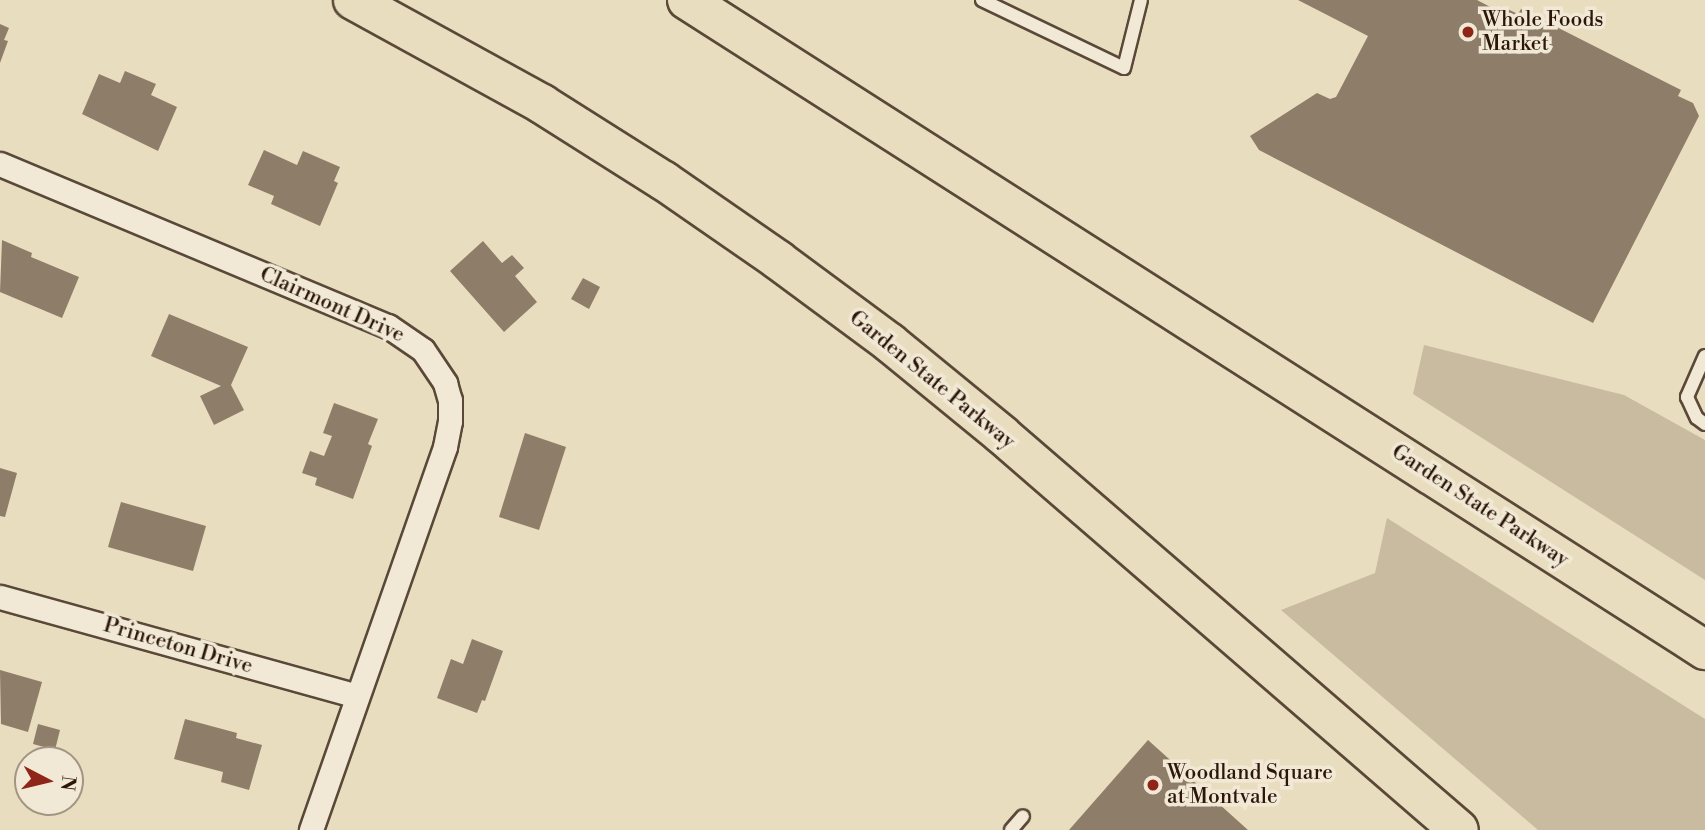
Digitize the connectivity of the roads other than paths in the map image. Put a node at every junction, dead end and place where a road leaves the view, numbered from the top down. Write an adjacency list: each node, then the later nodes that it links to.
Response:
1 (353, 0): 14 (highway, Garden State Parkway)
2 (687, 0): 9 (highway, Garden State Parkway)
3 (982, 0): 4 (lane)
4 (1141, 0)
5 (0, 164): 10 (street, Clairmont Drive)
6 (1705, 356): 7 (lane)
7 (1705, 424)
8 (0, 597): 10 (street, Princeton Drive)
9 (1705, 650)
10 (357, 696): 12 (street, Clairmont Drive)
11 (1023, 816): 13 (lane)
12 (312, 830)
13 (1011, 830)
14 (1459, 830)

